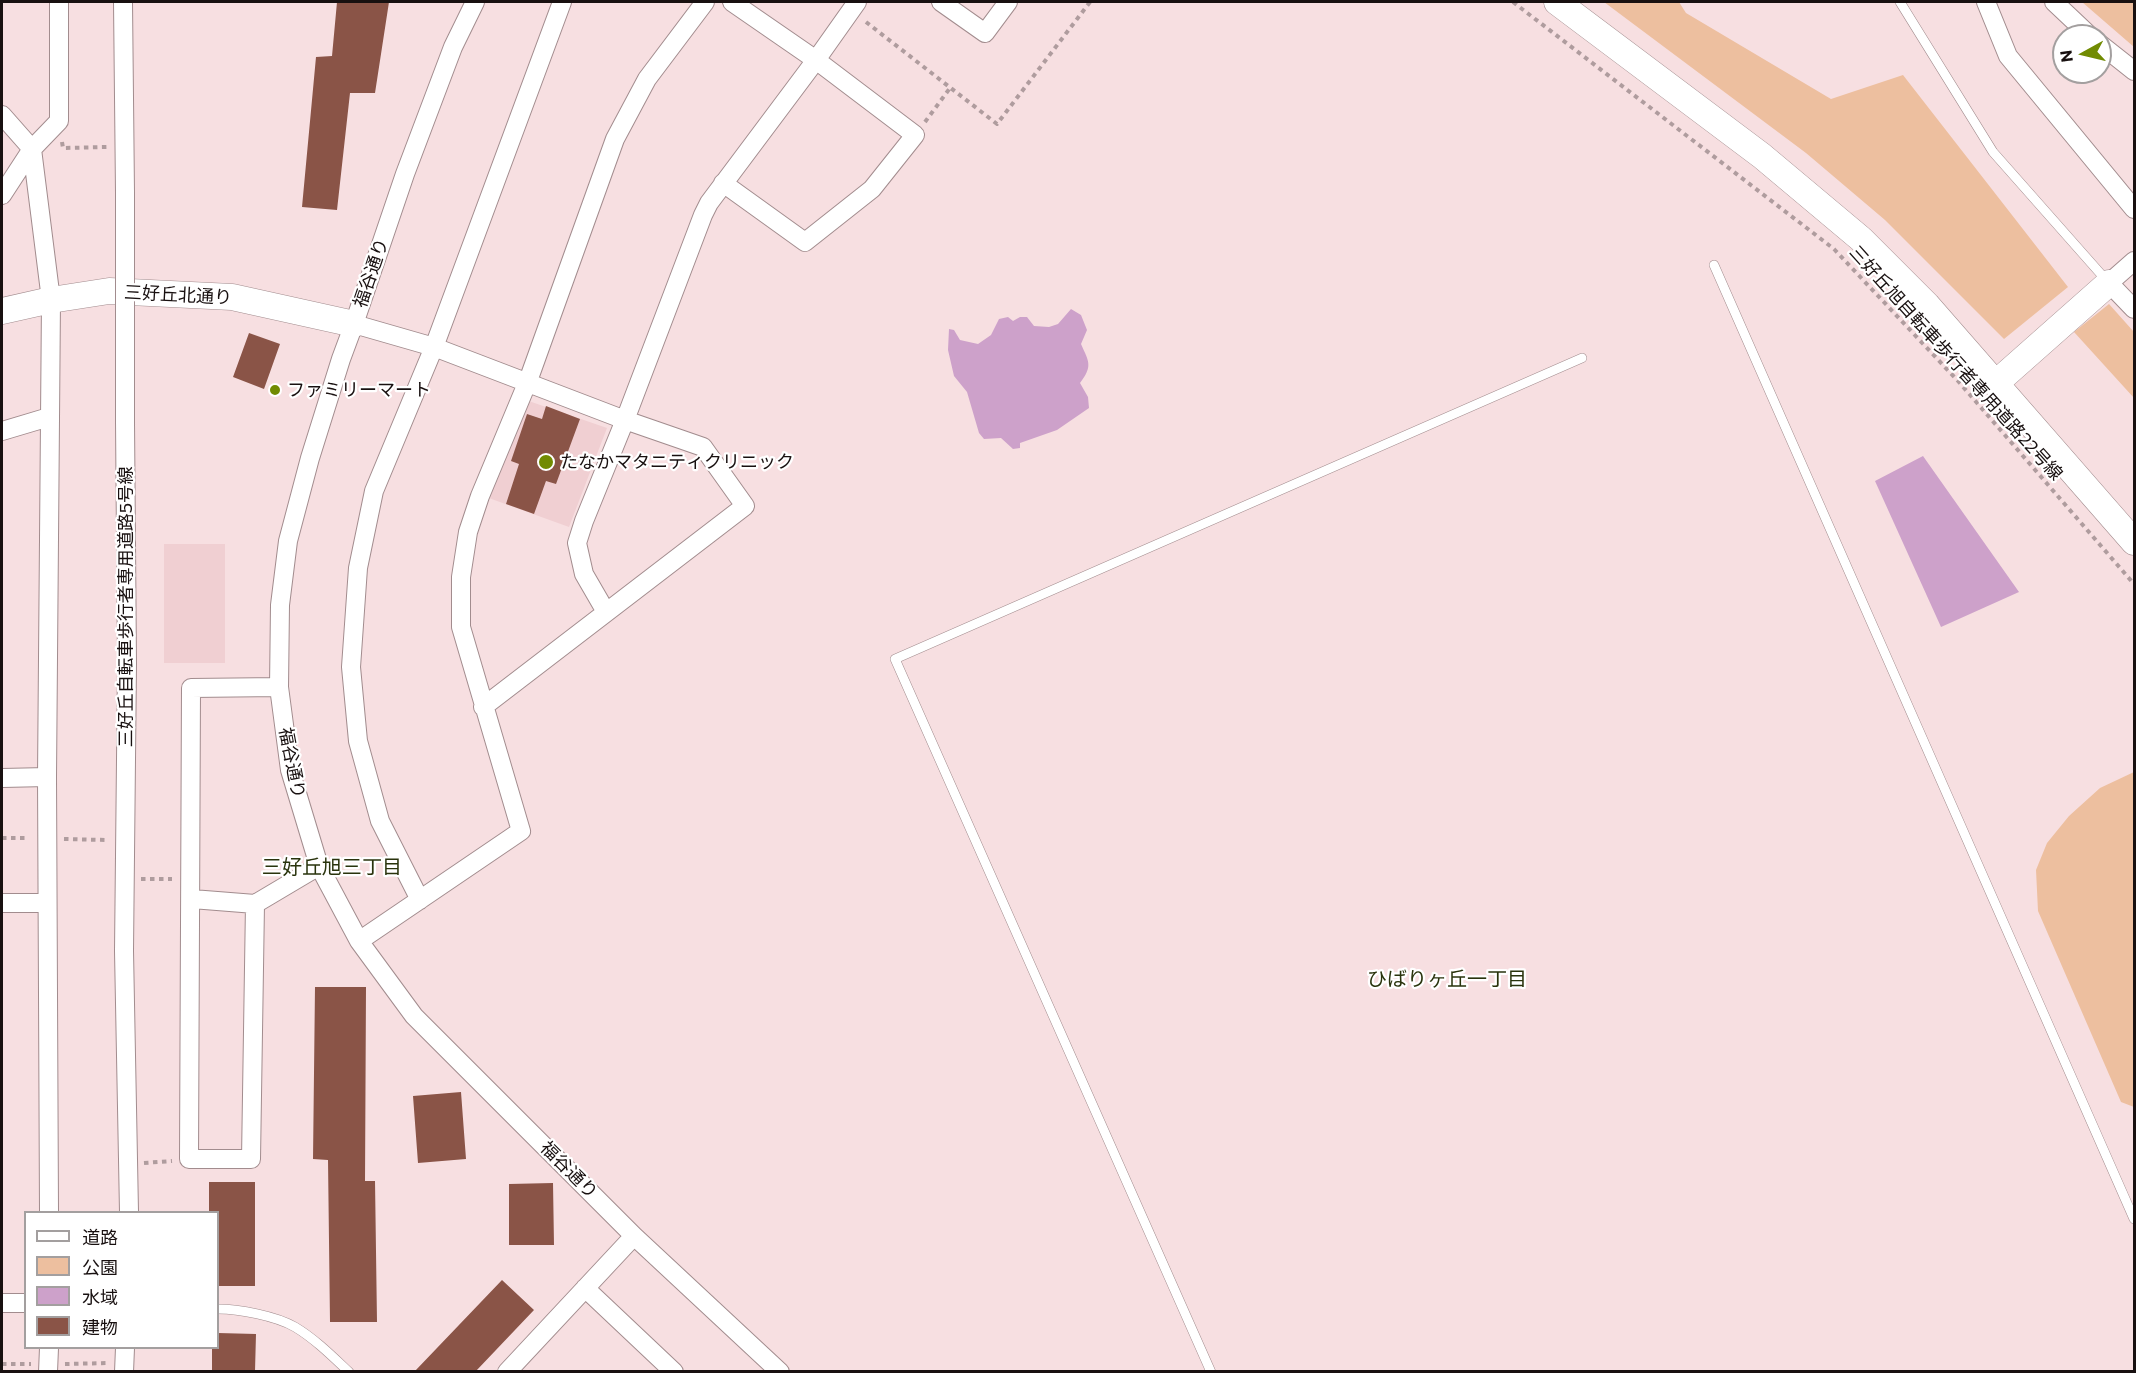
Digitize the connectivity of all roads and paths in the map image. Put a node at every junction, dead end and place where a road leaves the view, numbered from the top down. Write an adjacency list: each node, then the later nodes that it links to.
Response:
1 (59, 2): 23 (street)
2 (123, 2): 50 (street, 三好丘自転車歩行者専用道路5号線, bridge)
3 (475, 2): 33 (street, 福谷通り)
4 (562, 2): 34 (street)
5 (705, 2): 36 (street)
6 (732, 2): 18 (street)
7 (941, 2): 8 (street)
8 (1008, 2)
9 (1090, 2): 20 (path)
10 (1513, 2): 42 (path, 三好丘旭自転車歩行者専用道路22号線)
11 (1557, 2): 37 (street)
12 (1900, 2): 29 (lane)
13 (1987, 2): 26 (street)
14 (2054, 2): 16 (street)
15 (854, 6): 18 (street); 20 (path)
16 (2077, 24)
17 (2112, 54): 19 (street)
18 (816, 60): 22 (street); 24 (street)
19 (2134, 71)
20 (950, 88): 22 (path)
21 (2, 116): 23 (street)
22 (915, 135): 24 (street)
23 (32, 149): 25 (street); 30 (street)
24 (723, 183): 39 (street)
25 (2, 195)
26 (2134, 209)
27 (2134, 261): 29 (street)
28 (1714, 265): 64 (lane)
29 (2109, 282): 31 (street); 37 (street)
30 (51, 300): 32 (street, 三好丘北通り); 33 (street, 三好丘北通り); 38 (street)
31 (2134, 309)
32 (2, 311)
33 (354, 324): 34 (street); 44 (street, 福谷通り)
34 (434, 347): 36 (street); 55 (street)
35 (1582, 358): 77 (lane)
36 (528, 381): 39 (street); 45 (street)
37 (1996, 383): 41 (street)
38 (49, 417): 40 (street); 46 (street)
39 (626, 420): 43 (street); 43 (street)
40 (2, 431)
41 (2134, 542)
42 (2134, 584)
43 (606, 612): 45 (street)
44 (279, 687): 51 (street, 福谷通り); 53 (street)
45 (483, 707): 55 (street)
46 (47, 777): 47 (street); 49 (street)
47 (2, 778)
48 (2, 838): 49 (path)
49 (48, 838): 50 (path); 57 (street)
50 (126, 841): 52 (street, 三好丘自転車歩行者専用道路5号線)
51 (319, 866): 58 (street); 59 (street, 福谷通り)
52 (125, 879): 53 (path); 61 (street, 三好丘自転車歩行者専用道路5号線)
53 (192, 879): 54 (street)
54 (192, 899): 58 (street); 60 (street)
55 (420, 900): 59 (street)
56 (2, 903): 57 (street)
57 (47, 903): 62 (street)
58 (255, 904): 60 (street)
59 (359, 941): 65 (street, 福谷通り)
60 (189, 1159): 61 (path)
61 (128, 1164): 63 (street, 三好丘自転車歩行者専用道路5号線)
62 (49, 1211)
63 (129, 1211)
64 (2134, 1219)
65 (634, 1236): 66 (street); 76 (street, 福谷通り)
66 (585, 1288): 73 (street); 75 (street)
67 (2, 1303): 68 (street)
68 (24, 1303)
69 (219, 1309): 74 (lane)
70 (124, 1360): 71 (path)
71 (48, 1361): 72 (path)
72 (2, 1364)
73 (511, 1370)
74 (349, 1371)
75 (674, 1371)
76 (780, 1371)
77 (1211, 1371)

